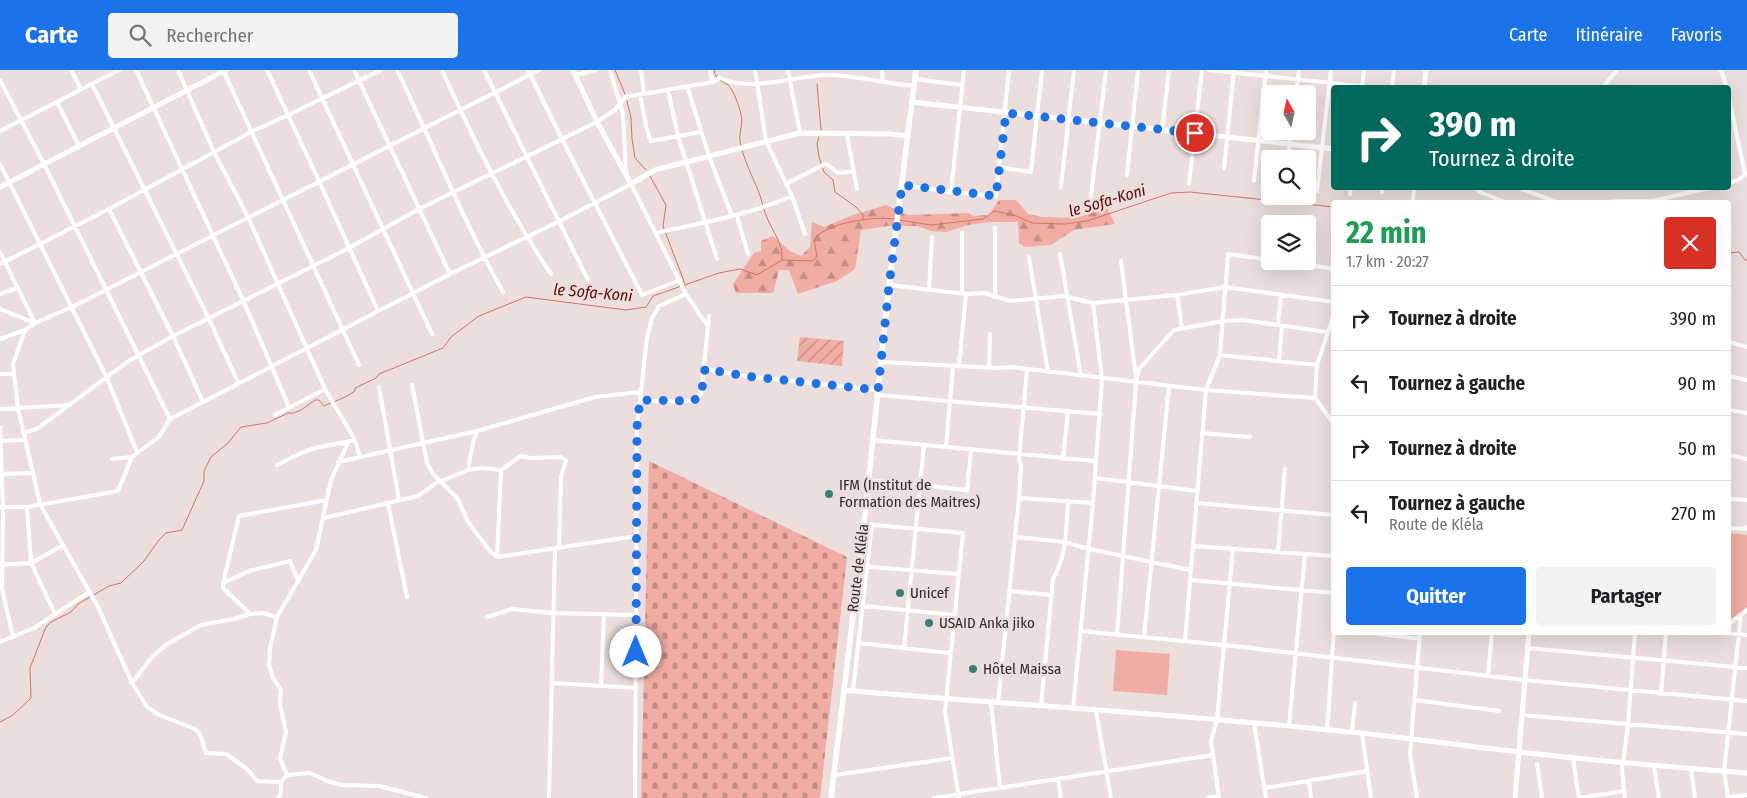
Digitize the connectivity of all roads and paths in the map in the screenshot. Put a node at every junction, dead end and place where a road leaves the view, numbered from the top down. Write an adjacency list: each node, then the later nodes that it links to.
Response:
1 (71, 70): 64 (street)
2 (119, 70): 53 (street)
3 (136, 70): 73 (street)
4 (178, 70): 65 (street)
5 (224, 70): 65 (street); 89 (street)
6 (267, 70): 78 (street)
7 (309, 70): 69 (street)
8 (354, 70): 48 (street)
9 (381, 70): 48 (street)
10 (397, 70): 86 (street)
11 (442, 70): 76 (street)
12 (484, 70): 67 (street)
13 (539, 70): 40 (street)
14 (596, 70): 42 (street)
15 (610, 70): 72 (street)
16 (641, 70): 68 (street)
17 (710, 70): 49 (street)
18 (755, 70): 54 (street)
19 (788, 70): 45 (street)
20 (803, 70): 44 (street)
21 (882, 70): 50 (street)
22 (916, 70): 52 (main road, Route de Kléla)
23 (964, 70): 55 (street)
24 (1009, 70): 77 (street)
25 (1042, 70): 79 (street)
26 (1074, 70): 81 (street)
27 (1106, 70): 83 (street)
28 (1138, 70): 84 (street)
29 (1169, 70): 87 (street)
30 (1202, 70): 91 (street)
31 (1208, 70): 41 (street)
32 (1266, 70): 43 (street)
33 (1299, 70): 46 (street)
34 (1331, 70): 51 (street)
35 (1364, 70): 58 (street)
36 (1394, 70): 59 (street)
37 (1426, 70): 60 (street)
38 (1617, 70): 61 (street)
39 (1721, 70): 62 (street)
40 (529, 72): 67 (street); 97 (street)
41 (1234, 72): 43 (street); 96 (street)
42 (574, 73): 82 (street)
43 (1265, 75): 46 (street); 98 (street)
44 (803, 76): 45 (street); 50 (street)
45 (790, 78): 54 (street); 92 (street)
46 (1298, 79): 51 (street); 56 (street)
47 (0, 80): 80 (street)
48 (359, 80): 69 (street); 103 (street)
49 (716, 80): 54 (street); 63 (street)
50 (883, 82): 52 (street)
51 (1330, 82): 57 (street); 104 (street)
52 (914, 83): 55 (street); 71 (main road, Route de Kléla)
53 (92, 84): 64 (street); 85 (street)
54 (757, 84): 100 (street)
55 (962, 85): 75 (street)
56 (1297, 85)
57 (1354, 85)
58 (1362, 85)
59 (1392, 85)
60 (1424, 85)
61 (1604, 85)
62 (1725, 85)
63 (687, 86): 66 (street); 90 (street)
64 (81, 90): 70 (street)
65 (187, 90): 73 (street); 107 (street)
66 (668, 90): 68 (street); 94 (street)
67 (495, 92): 76 (street); 108 (street)
68 (642, 93): 72 (street); 94 (street)
69 (324, 98): 78 (street); 113 (street)
70 (57, 102): 80 (street); 102 (street)
71 (912, 102): 75 (street); 95 (main road, Route de Kléla)
72 (620, 103): 82 (street); 120 (street)
73 (154, 107): 85 (street); 116 (street)
74 (1731, 107): 118 (street)
75 (960, 108): 77 (street); 140 (street)
76 (460, 110): 86 (street); 119 (street)
77 (1006, 113): 79 (street); 114 (street)
78 (288, 115): 89 (street); 122 (street)
79 (1036, 116): 81 (street); 114 (street)
80 (21, 120): 88 (street); 112 (street)
81 (1068, 120): 83 (street); 131 (street)
82 (597, 122): 97 (street); 120 (street)
83 (1099, 123): 84 (street); 150 (street)
84 (1132, 126): 87 (street); 121 (street)
85 (114, 128): 102 (street); 132 (street)
86 (425, 128): 103 (street); 141 (street)
87 (1162, 130): 91 (street)
88 (0, 131)
89 (251, 132): 107 (street); 144 (street)
90 (701, 132): 94 (street); 109 (street)
91 (1195, 133): 96 (street); 128 (street)
92 (800, 134): 93 (street); 100 (street)
93 (848, 134): 95 (street); 117 (street)
94 (678, 136): 110 (street)
95 (908, 136): 129 (main road, Route de Kléla)
96 (1226, 137): 98 (street); 115 (street)
97 (562, 139): 108 (street); 149 (street)
98 (1257, 140): 101 (street); 123 (street)
99 (1290, 140): 101 (street)
100 (766, 141): 109 (street); 127 (street)
101 (1289, 144): 104 (street); 106 (street)
102 (79, 146): 112 (street)
103 (389, 146): 113 (street); 152 (street)
104 (1321, 147): 105 (street); 134 (street)
105 (1331, 149)
106 (1289, 150)
107 (214, 152): 116 (street); 154 (street)
108 (527, 156): 119 (street); 155 (street)
109 (709, 156): 110 (street); 153 (street)
110 (686, 161): 126 (street); 156 (street)
111 (0, 164): 124 (street)
112 (44, 164): 124 (street); 157 (street)
113 (354, 164): 122 (street); 159 (street)
114 (999, 167): 140 (street)
115 (1224, 168)
116 (181, 169): 132 (street); 163 (street)
117 (854, 171): 127 (street); 133 (street)
118 (1746, 174): 125 (street)
119 (492, 175): 141 (street); 164 (street)
120 (626, 175): 126 (street)
121 (1127, 176)
122 (319, 181): 144 (street); 167 (street)
123 (1254, 181)
124 (8, 182): 130 (street); 166 (street)
125 (1731, 182)
126 (631, 184): 149 (street); 160 (street)
127 (786, 184): 143 (street)
128 (1189, 184)
129 (902, 185): 140 (street); 187 (main road, Route de Kléla)
130 (0, 187)
131 (1061, 187)
132 (144, 189): 151 (street); 169 (street)
133 (857, 189)
134 (1317, 190)
135 (1351, 190): 142 (street)
136 (1414, 190): 145 (street)
137 (1480, 190): 146 (street)
138 (1524, 190): 147 (street)
139 (1700, 190): 148 (street)
140 (951, 192)
141 (455, 193): 152 (street); 173 (street)
142 (1350, 194)
143 (792, 196): 153 (street); 162 (street)
144 (284, 200): 154 (street); 178 (street)
145 (1413, 200)
146 (1501, 200)
147 (1552, 200)
148 (1656, 200)
149 (594, 203): 155 (street); 185 (street)
150 (1090, 204)
151 (109, 209): 157 (street); 181 (street)
152 (419, 209): 159 (street); 182 (street)
153 (734, 216): 156 (street); 170 (street)
154 (248, 217): 163 (street); 186 (street)
155 (560, 221): 164 (street); 184 (street)
156 (706, 222): 160 (street); 174 (street)
157 (74, 227): 166 (street); 191 (street)
158 (995, 228): 199 (street)
159 (384, 229): 167 (street); 193 (street)
160 (656, 233): 185 (street)
161 (962, 233): 196 (street)
162 (805, 234)
163 (213, 235): 169 (street); 203 (street)
164 (526, 237): 173 (street); 183 (street)
165 (932, 237): 190 (street)
166 (40, 244): 177 (street); 206 (street)
167 (349, 248): 178 (street); 208 (street)
168 (0, 252): 177 (street)
169 (176, 254): 181 (street); 210 (street)
170 (748, 254)
171 (1060, 254): 200 (street)
172 (1029, 257): 201 (street)
173 (485, 258): 182 (street); 192 (street)
174 (717, 259)
175 (1261, 259): 188 (street)
176 (1121, 260): 202 (street)
177 (2, 263): 189 (street)
178 (314, 265): 186 (street); 218 (street)
179 (1316, 266): 180 (street)
180 (1331, 269)
181 (140, 272): 191 (street); 222 (street)
182 (450, 274): 193 (street)
183 (551, 274)
184 (588, 280)
185 (680, 280): 195 (street)
186 (278, 282): 203 (street); 226 (street)
187 (889, 286): 190 (street); 230 (main road, Route de Kléla)
188 (1225, 287): 197 (street); 198 (street); 211 (street)
189 (17, 288): 194 (street); 213 (street)
190 (928, 290): 196 (street)
191 (105, 291): 206 (street); 227 (street)
192 (503, 292)
193 (413, 293): 208 (street); 220 (street)
194 (0, 294)
195 (686, 294): 214 (street); 254 (street)
196 (964, 294): 199 (street); 235 (street)
197 (1176, 295): 202 (street); 216 (street)
198 (1281, 295): 204 (street); 215 (street)
199 (995, 297): 201 (street)
200 (1068, 297): 201 (street); 205 (street); 242 (street)
201 (1036, 299): 239 (street)
202 (1126, 299): 205 (street); 248 (street)
203 (243, 300): 210 (street); 231 (street)
204 (1331, 302)
205 (1093, 303): 245 (street)
206 (72, 307): 213 (street); 244 (street)
207 (0, 309): 213 (street)
208 (378, 311): 218 (street)
209 (709, 316): 214 (street)
210 (208, 317): 222 (street); 247 (street)
211 (1223, 321): 215 (street); 216 (street); 228 (street)
212 (1331, 321): 219 (street)
213 (35, 323): 217 (street)
214 (708, 325): 237 (street)
215 (1280, 326): 219 (street); 229 (street)
216 (1182, 328): 248 (street)
217 (25, 330): 223 (street); 241 (street)
218 (343, 330): 226 (street); 232 (street)
219 (1326, 332): 233 (street)
220 (432, 334)
221 (990, 334): 236 (street)
222 (173, 336): 227 (street); 259 (street)
223 (0, 338)
224 (1731, 343): 225 (street)
225 (1747, 347)
226 (306, 349): 231 (street); 252 (street)
227 (139, 355): 244 (street); 270 (street)
228 (1220, 355): 229 (street); 253 (street)
229 (1280, 361): 233 (street)
230 (881, 362): 234 (street); 255 (main road, Route de Kléla)
231 (272, 365): 247 (street); 261 (street)
232 (358, 365)
233 (1317, 365): 256 (street)
234 (953, 366): 235 (street); 258 (street)
235 (959, 366): 236 (street)
236 (989, 368): 238 (street)
237 (705, 369): 255 (street); 257 (street)
238 (1027, 369): 239 (street); 262 (street)
239 (1048, 372): 242 (street)
240 (0, 374): 241 (street)
241 (14, 374): 263 (street)
242 (1081, 376): 245 (street)
243 (1731, 376): 246 (street)
244 (107, 378): 260 (street); 287 (street)
245 (1102, 379): 248 (street); 269 (street)
246 (1747, 380)
247 (238, 382): 259 (street)
248 (1136, 383): 250 (street); 306 (street)
249 (412, 384): 282 (street)
250 (1169, 386): 253 (street); 308 (street)
251 (379, 387): 285 (street)
252 (326, 389): 261 (street); 278 (street)
253 (1206, 390): 256 (street); 275 (street)
254 (641, 392): 257 (street); 273 (street)
255 (877, 392): 258 (street); 279 (main road, Route de Kléla)
256 (1315, 398): 271 (street)
257 (640, 400): 330 (street)
258 (950, 401): 262 (street); 284 (street)
259 (203, 402): 270 (street)
260 (70, 405): 263 (street); 274 (street)
261 (289, 407): 268 (street)
262 (1024, 407): 266 (street); 288 (street)
263 (18, 408): 264 (street); 274 (street)
264 (0, 409)
265 (1731, 410): 267 (street)
266 (1068, 411): 269 (street); 292 (street)
267 (1747, 413)
268 (275, 414)
269 (1100, 414): 296 (street)
270 (170, 419): 287 (street)
271 (1331, 420)
272 (0, 427): 280 (street)
273 (477, 430): 282 (street); 299 (street)
274 (23, 433): 277 (street)
275 (1202, 433): 276 (street); 309 (street)
276 (1250, 437)
277 (24, 440): 280 (street); 301 (street)
278 (355, 440): 281 (street); 291 (street)
279 (873, 440): 283 (street); 304 (main road, Route de Kléla)
280 (0, 441): 302 (street)
281 (348, 443): 295 (street); 297 (street)
282 (423, 443): 285 (street); 305 (street)
283 (924, 445): 284 (street); 307 (street)
284 (946, 447): 286 (street)
285 (390, 450): 291 (street); 313 (street)
286 (971, 450): 288 (street); 307 (street)
287 (137, 452): 290 (street)
288 (1019, 454): 292 (street); 310 (street)
289 (1731, 455): 293 (street)
290 (132, 457): 294 (street); 319 (street)
291 (360, 457): 295 (street)
292 (1064, 458): 296 (street)
293 (1747, 459)
294 (112, 460)
295 (338, 462): 312 (street)
296 (1096, 462): 303 (street)
297 (277, 465)
298 (1285, 469): 322 (street)
299 (468, 470): 300 (street); 305 (street)
300 (501, 470): 336 (street); 343 (street)
301 (33, 473): 302 (street); 319 (street)
302 (1, 474): 321 (street)
303 (1095, 478): 306 (street); 317 (street)
304 (868, 480): 307 (street); 325 (main road, Route de Kléla)
305 (440, 481): 313 (street); 343 (street)
306 (1129, 482): 308 (street); 341 (street)
307 (920, 485): 328 (street)
308 (1159, 486): 309 (street); 344 (street)
309 (1198, 491): 318 (street)
310 (1019, 498): 315 (street); 331 (street)
311 (1731, 499): 314 (street)
312 (327, 500): 324 (street); 354 (street)
313 (399, 500): 316 (street)
314 (1747, 500)
315 (1068, 501): 317 (street); 333 (street)
316 (388, 503): 324 (street); 361 (street)
317 (1094, 503): 337 (street)
318 (1197, 503): 322 (street); 335 (street)
319 (40, 504): 320 (street); 334 (street)
320 (27, 506): 321 (street); 345 (street)
321 (1, 507): 332 (street)
322 (1281, 510): 323 (street); 339 (street)
323 (1331, 515)
324 (324, 518): 352 (street)
325 (864, 524): 326 (street); 347 (main road, Route de Kléla)
326 (872, 524): 328 (street); 348 (street)
327 (1747, 527): 329 (street)
328 (916, 528): 349 (street); 351 (street)
329 (1731, 528)
330 (637, 536): 336 (street); 370 (street)
331 (1015, 537): 333 (street); 357 (street)
332 (1, 540): 346 (street)
333 (1065, 542): 337 (street); 360 (street)
334 (62, 546): 345 (street); 358 (street)
335 (1193, 546): 338 (street); 350 (street)
336 (557, 548): 343 (street); 366 (street)
337 (1089, 549): 341 (street); 376 (street)
338 (1233, 549): 339 (street); 355 (street)
339 (1278, 552): 340 (street)
340 (1305, 554): 342 (street); 356 (street)
341 (1123, 556): 344 (street); 379 (street)
342 (1331, 556)
343 (497, 557)
344 (1151, 562): 350 (street); 389 (street)
345 (31, 563): 346 (street); 367 (street)
346 (1, 566): 388 (street)
347 (859, 566): 348 (street); 362 (main road, Route de Kléla)
348 (868, 566): 349 (street); 363 (street)
349 (912, 570): 351 (street); 364 (street)
350 (1191, 570): 353 (street)
351 (958, 574): 371 (street)
352 (297, 580): 354 (street); 373 (street)
353 (1190, 580): 355 (street); 391 (street)
354 (223, 583): 368 (street)
355 (1230, 584): 356 (street); 394 (street)
356 (1302, 590): 359 (street); 397 (street)
357 (1010, 591): 360 (street); 420 (street)
358 (90, 593): 367 (street); 407 (street)
359 (1331, 593)
360 (1051, 595): 422 (street)
361 (407, 597)
362 (854, 605): 363 (street); 411 (main road, Route de Kléla)
363 (862, 606): 364 (street); 393 (street)
364 (909, 610): 371 (street); 395 (street)
365 (1747, 610): 372 (street)
366 (553, 612): 369 (street); 374 (street); 408 (street)
367 (55, 614): 388 (street)
368 (250, 614): 373 (street); 407 (street)
369 (604, 614): 370 (street); 409 (street)
370 (637, 615): 410 (street)
371 (954, 615): 398 (street)
372 (1741, 615): 375 (street); 378 (street)
373 (276, 617): 449 (street)
374 (487, 617)
375 (1731, 622)
376 (1080, 631): 379 (street); 423 (street)
377 (1731, 634): 378 (street)
378 (1739, 634): 387 (street); 402 (street)
379 (1117, 635): 389 (street)
380 (1334, 635): 399 (street)
381 (1384, 635): 390 (street)
382 (1420, 635): 390 (street)
383 (1492, 635): 405 (street)
384 (1528, 635): 396 (street)
385 (1635, 635): 400 (street)
386 (1666, 635): 401 (street)
387 (1747, 635)
388 (13, 637): 392 (street)
389 (1144, 637): 391 (street)
390 (1420, 639): 403 (street)
391 (1185, 641): 394 (street)
392 (0, 642)
393 (858, 643): 395 (street); 412 (street)
394 (1224, 645): 397 (street); 427 (street)
395 (904, 648): 398 (street)
396 (1527, 648): 400 (street); 406 (street)
397 (1296, 653): 399 (street); 430 (street)
398 (949, 654): 415 (street)
399 (1332, 657): 403 (street); 431 (street)
400 (1634, 657): 401 (street); 413 (street)
401 (1664, 661): 402 (street); 414 (street)
402 (1736, 666): 404 (street); 417 (street)
403 (1418, 668): 405 (street); 416 (street)
404 (1747, 668)
405 (1488, 676): 406 (street)
406 (1524, 680): 413 (street); 426 (street)
407 (132, 682): 453 (street)
408 (552, 683): 409 (street); 463 (street)
409 (601, 686): 410 (street)
410 (636, 688): 464 (street)
411 (844, 690): 412 (street); 450 (main road, Route de Kléla)
412 (853, 691): 415 (street)
413 (1631, 691): 414 (street); 429 (street)
414 (1661, 694): 417 (street)
415 (945, 699): 419 (street); 439 (street)
416 (1415, 700): 425 (street); 436 (street)
417 (1732, 700): 418 (street); 433 (street)
418 (1747, 701)
419 (991, 702): 420 (street); 454 (street)
420 (998, 702): 422 (street)
421 (1355, 703): 432 (street)
422 (1041, 706): 423 (street)
423 (1072, 709): 424 (street)
424 (1096, 711): 427 (street); 445 (street)
425 (1499, 711)
426 (1522, 715): 429 (street); 437 (street)
427 (1217, 720): 428 (street); 438 (street)
428 (1254, 723): 430 (street); 455 (street)
429 (1628, 725): 433 (street); 441 (street)
430 (1289, 726): 431 (street)
431 (1327, 730): 432 (street)
432 (1352, 732): 434 (street)
433 (1728, 732): 435 (street); 447 (street)
434 (1362, 733): 436 (street); 446 (street)
435 (1747, 734)
436 (1412, 739): 437 (street); 473 (street)
437 (1518, 752): 440 (street); 474 (street)
438 (1213, 755): 445 (street); 459 (street)
439 (952, 758): 450 (street); 458 (street)
440 (1573, 758): 441 (street); 476 (street)
441 (1624, 763): 443 (street); 456 (street)
442 (1536, 764): 475 (street)
443 (1654, 766): 444 (street); 478 (street)
444 (1691, 769): 447 (street); 479 (street)
445 (1106, 771): 451 (street); 468 (street)
446 (1367, 771): 452 (street); 472 (street)
447 (1724, 771): 448 (street); 460 (street)
448 (1747, 773)
449 (287, 775): 453 (street); 462 (street)
450 (834, 775): 465 (main road, Route de Kléla)
451 (1058, 779): 454 (street); 467 (street)
452 (1309, 781): 455 (street); 471 (street)
453 (281, 782): 461 (street)
454 (1000, 788): 458 (street)
455 (1265, 788): 470 (street)
456 (1624, 791): 476 (street); 477 (street)
457 (1747, 794): 460 (street)
458 (958, 796): 466 (street)
459 (1219, 797): 469 (street)
460 (1728, 797)
461 (278, 798)
462 (426, 798)
463 (549, 798)
464 (636, 798)
465 (831, 798)
466 (934, 798)
467 (1061, 798)
468 (1111, 798)
469 (1208, 798)
470 (1266, 798)
471 (1311, 798)
472 (1371, 798)
473 (1417, 798)
474 (1515, 798)
475 (1542, 798)
476 (1579, 798)
477 (1625, 798)
478 (1659, 798)
479 (1695, 798)

